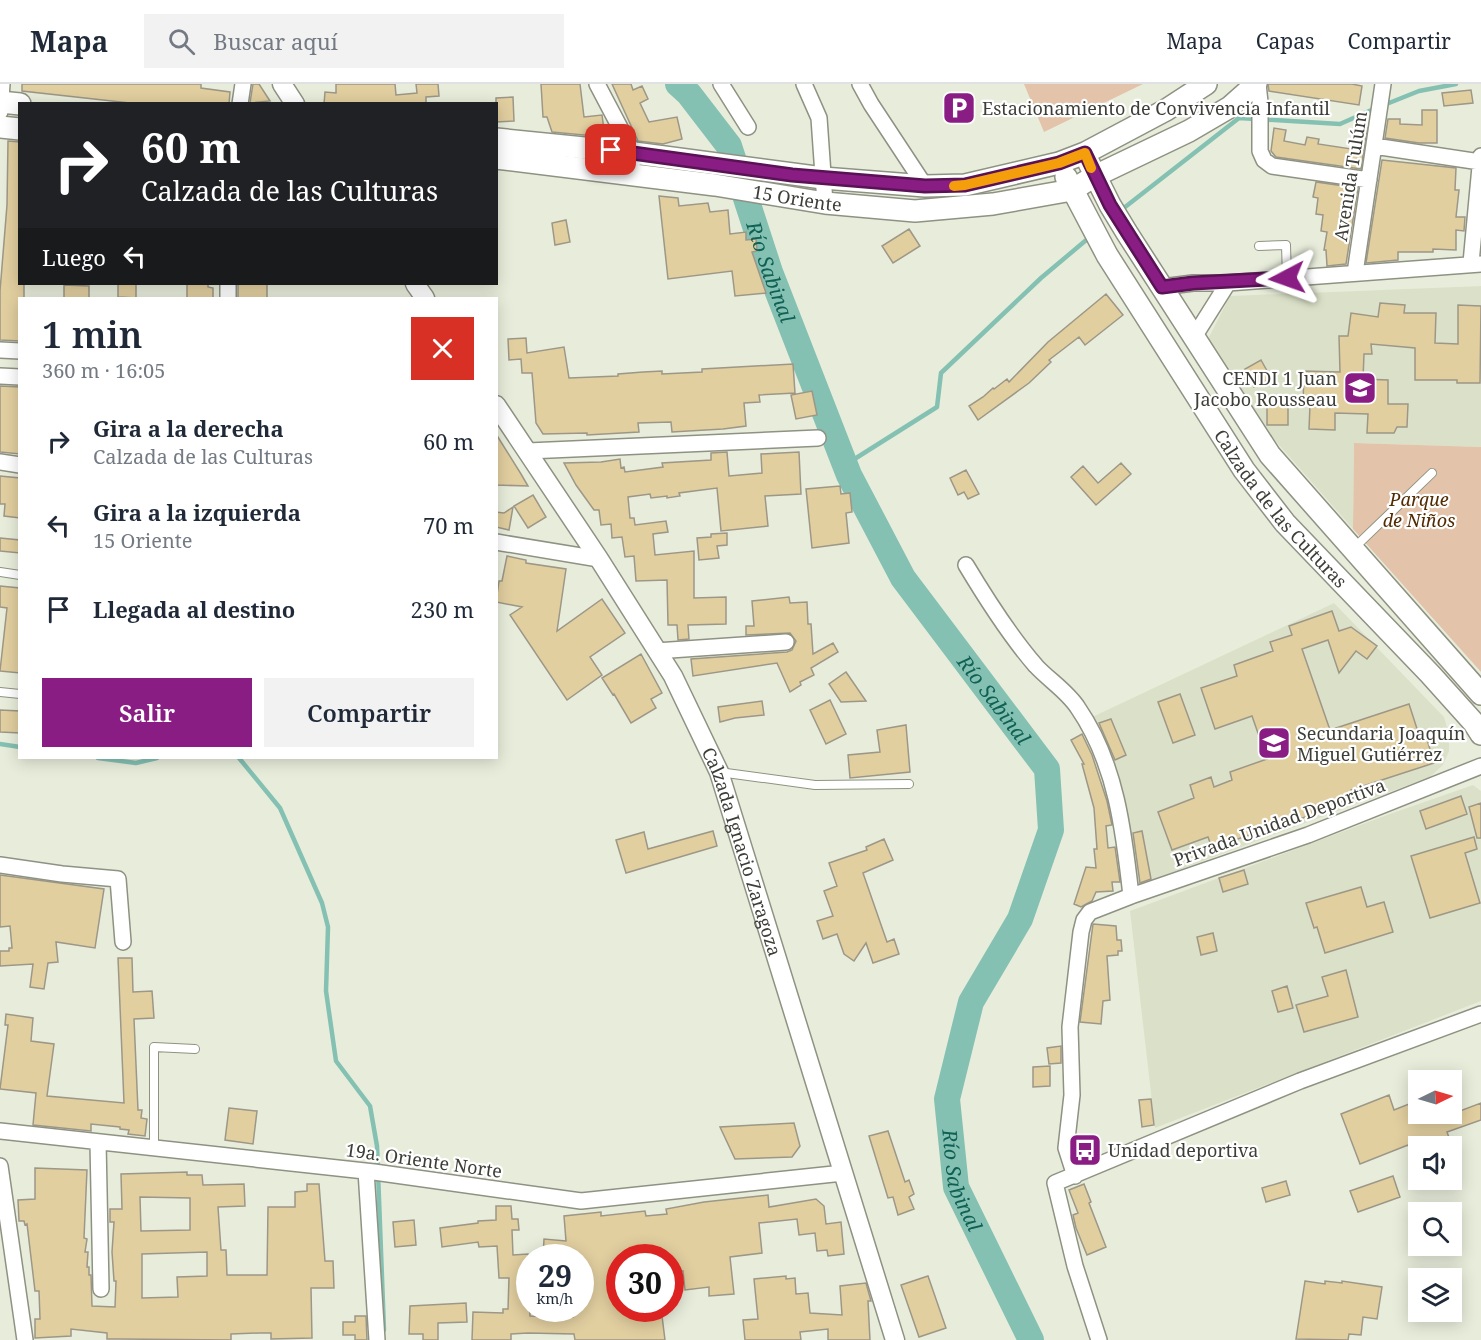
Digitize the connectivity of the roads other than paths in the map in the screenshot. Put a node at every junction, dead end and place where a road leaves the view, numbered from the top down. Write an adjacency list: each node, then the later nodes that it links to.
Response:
1 (2, 84): 13 (street)
2 (243, 84): 11 (street)
3 (282, 84): 12 (street)
4 (597, 84): 21 (street)
5 (721, 84): 17 (street)
6 (804, 84): 30 (street)
7 (860, 84): 32 (street)
8 (1206, 84): 22 (main road, 15 Oriente)
9 (1383, 88): 20 (street, Avenida Tulúm)
10 (1258, 90): 29 (main road, 15 Oriente); 31 (street)
11 (240, 102)
12 (294, 102)
13 (0, 103): 14 (main road); 15 (street)
14 (18, 104)
15 (0, 112)
16 (0, 127): 18 (main road)
17 (748, 127)
18 (18, 129)
19 (498, 139): 21 (main road, 15 Oriente)
20 (1374, 146): 25 (street); 31 (street, Avenida Tulúm)
21 (634, 153): 27 (main road, 15 Oriente); 28 (street)
22 (1085, 153): 26 (main road, 15 Oriente); 29 (main road, Calzada de las Culturas)
23 (1481, 156): 25 (street)
24 (498, 158): 28 (main road, 15 Oriente)
25 (1480, 162): 36 (street)
26 (1059, 163): 32 (main road, 15 Oriente); 33 (main road, Calzada de las Culturas)
27 (715, 175): 28 (main road, 15 Oriente); 30 (main road, 15 Oriente); 34 (main road, 15 Oriente)
28 (645, 176)
29 (1095, 176): 33 (main road, 15 Oriente); 40 (main road, Calzada de las Culturas)
30 (823, 178): 32 (main road, 15 Oriente); 34 (street)
31 (1369, 180): 37 (street, Avenida Tulúm)
32 (925, 186)
33 (1072, 190): 34 (main road, 15 Oriente); 49 (main road, Calzada de las Culturas)
34 (825, 203)
35 (1259, 246): 38 (lane)
36 (1476, 263): 37 (street)
37 (1355, 273): 38 (street)
38 (1287, 278): 39 (street)
39 (1228, 283): 40 (street); 41 (street)
40 (1162, 287): 41 (main road, Calzada de las Culturas)
41 (1194, 337): 47 (main road, Calzada de las Culturas)
42 (0, 350): 43 (street)
43 (18, 351)
44 (0, 376): 45 (street)
45 (18, 377)
46 (498, 408): 50 (street, Calzada Ignacio Zaragoza)
47 (1250, 425): 49 (main road); 55 (main road, Calzada de las Culturas)
48 (818, 438): 50 (street)
49 (1227, 444): 65 (main road, Calzada de las Culturas)
50 (528, 451): 56 (street, Calzada Ignacio Zaragoza)
51 (0, 462): 52 (street)
52 (18, 465)
53 (1432, 473): 55 (lane)
54 (498, 542): 56 (street)
55 (1353, 549): 64 (main road, Calzada de las Culturas)
56 (599, 559): 61 (street, Calzada Ignacio Zaragoza)
57 (966, 565): 70 (street)
58 (0, 572): 59 (lane)
59 (18, 575)
60 (786, 642): 61 (street)
61 (656, 651): 67 (street, Calzada Ignacio Zaragoza)
62 (0, 692): 63 (lane)
63 (18, 694)
64 (1481, 694)
65 (1481, 734)
66 (1481, 766): 70 (street, Privada Unidad Deportiva)
67 (719, 772): 68 (lane); 79 (street, Calzada Ignacio Zaragoza)
68 (909, 784)
69 (4, 865): 71 (street)
70 (1131, 896): 80 (street, Privada Unidad Deportiva)
71 (123, 942)
72 (1481, 1014): 80 (street)
73 (195, 1049): 76 (lane)
74 (0, 1131): 75 (street, 19a. Oriente Norte)
75 (98, 1142): 76 (street, 19a. Oriente Norte); 81 (street)
76 (154, 1148): 78 (street, 19a. Oriente Norte)
77 (0, 1166): 82 (street)
78 (370, 1171): 79 (street, 19a. Oriente Norte); 83 (street)
79 (843, 1173): 84 (street, Calzada Ignacio Zaragoza)
80 (1075, 1176): 85 (street)
81 (101, 1289)
82 (25, 1340)
83 (377, 1340)
84 (895, 1340)
85 (1099, 1340)

